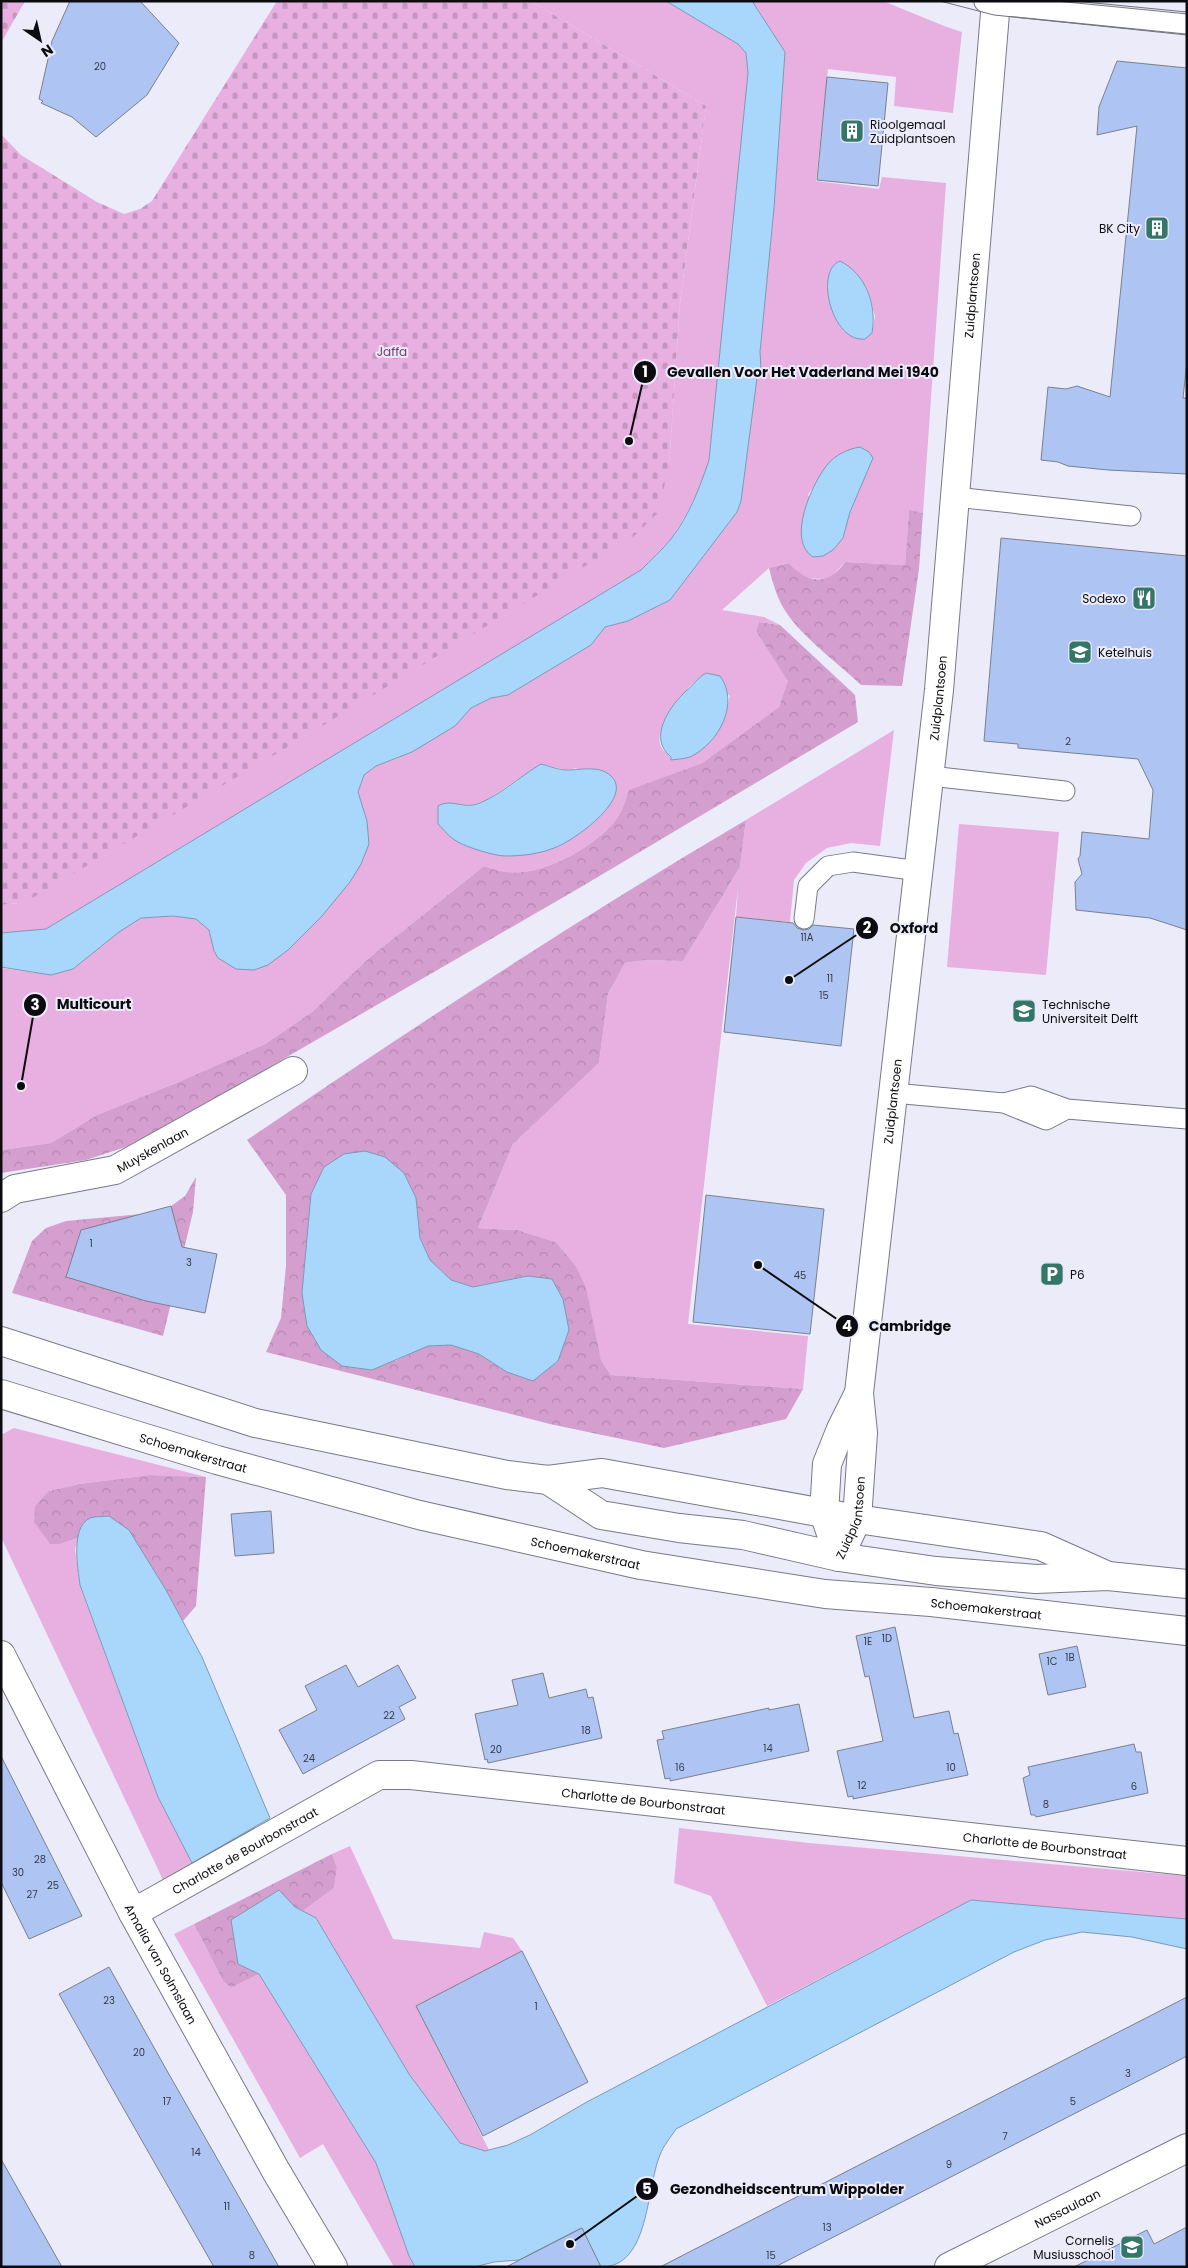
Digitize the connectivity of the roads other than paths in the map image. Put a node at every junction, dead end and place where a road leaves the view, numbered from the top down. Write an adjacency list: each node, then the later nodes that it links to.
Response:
1 (991, 3): 2 (lane); 3 (street, Zuidplantsoen)
2 (1187, 24)
3 (955, 497): 4 (lane); 5 (street, Zuidplantsoen)
4 (1131, 516)
5 (930, 776): 6 (lane); 7 (street, Zuidplantsoen)
6 (1065, 791)
7 (918, 871): 8 (lane); 10 (street, Zuidplantsoen)
8 (804, 919)
9 (293, 1071): 12 (street, Muyskenlaan)
10 (892, 1093): 11 (lane); 14 (street, Zuidplantsoen)
11 (1187, 1119)
12 (1, 1198)
13 (1, 1342): 16 (street)
14 (859, 1393): 17 (street, Zuidplantsoen); 18 (street, Zuidplantsoen)
15 (1, 1394): 22 (street, Schoemakerstraat)
16 (548, 1480): 17 (street); 19 (street)
17 (824, 1513): 18 (street); 19 (street, Zuidplantsoen)
18 (857, 1519): 19 (street, Zuidplantsoen); 20 (street)
19 (839, 1557): 20 (street)
20 (1108, 1576): 21 (street)
21 (1187, 1584)
22 (1187, 1630)
23 (1, 1654): 25 (street, Amalia van Solmslaan)
24 (1187, 1861): 25 (street, Charlotte de Bourbonstraat)
25 (133, 1913): 27 (street, Amalia van Solmslaan)
26 (1187, 2148): 28 (street, Nassaulaan)
27 (333, 2267)
28 (949, 2267)

